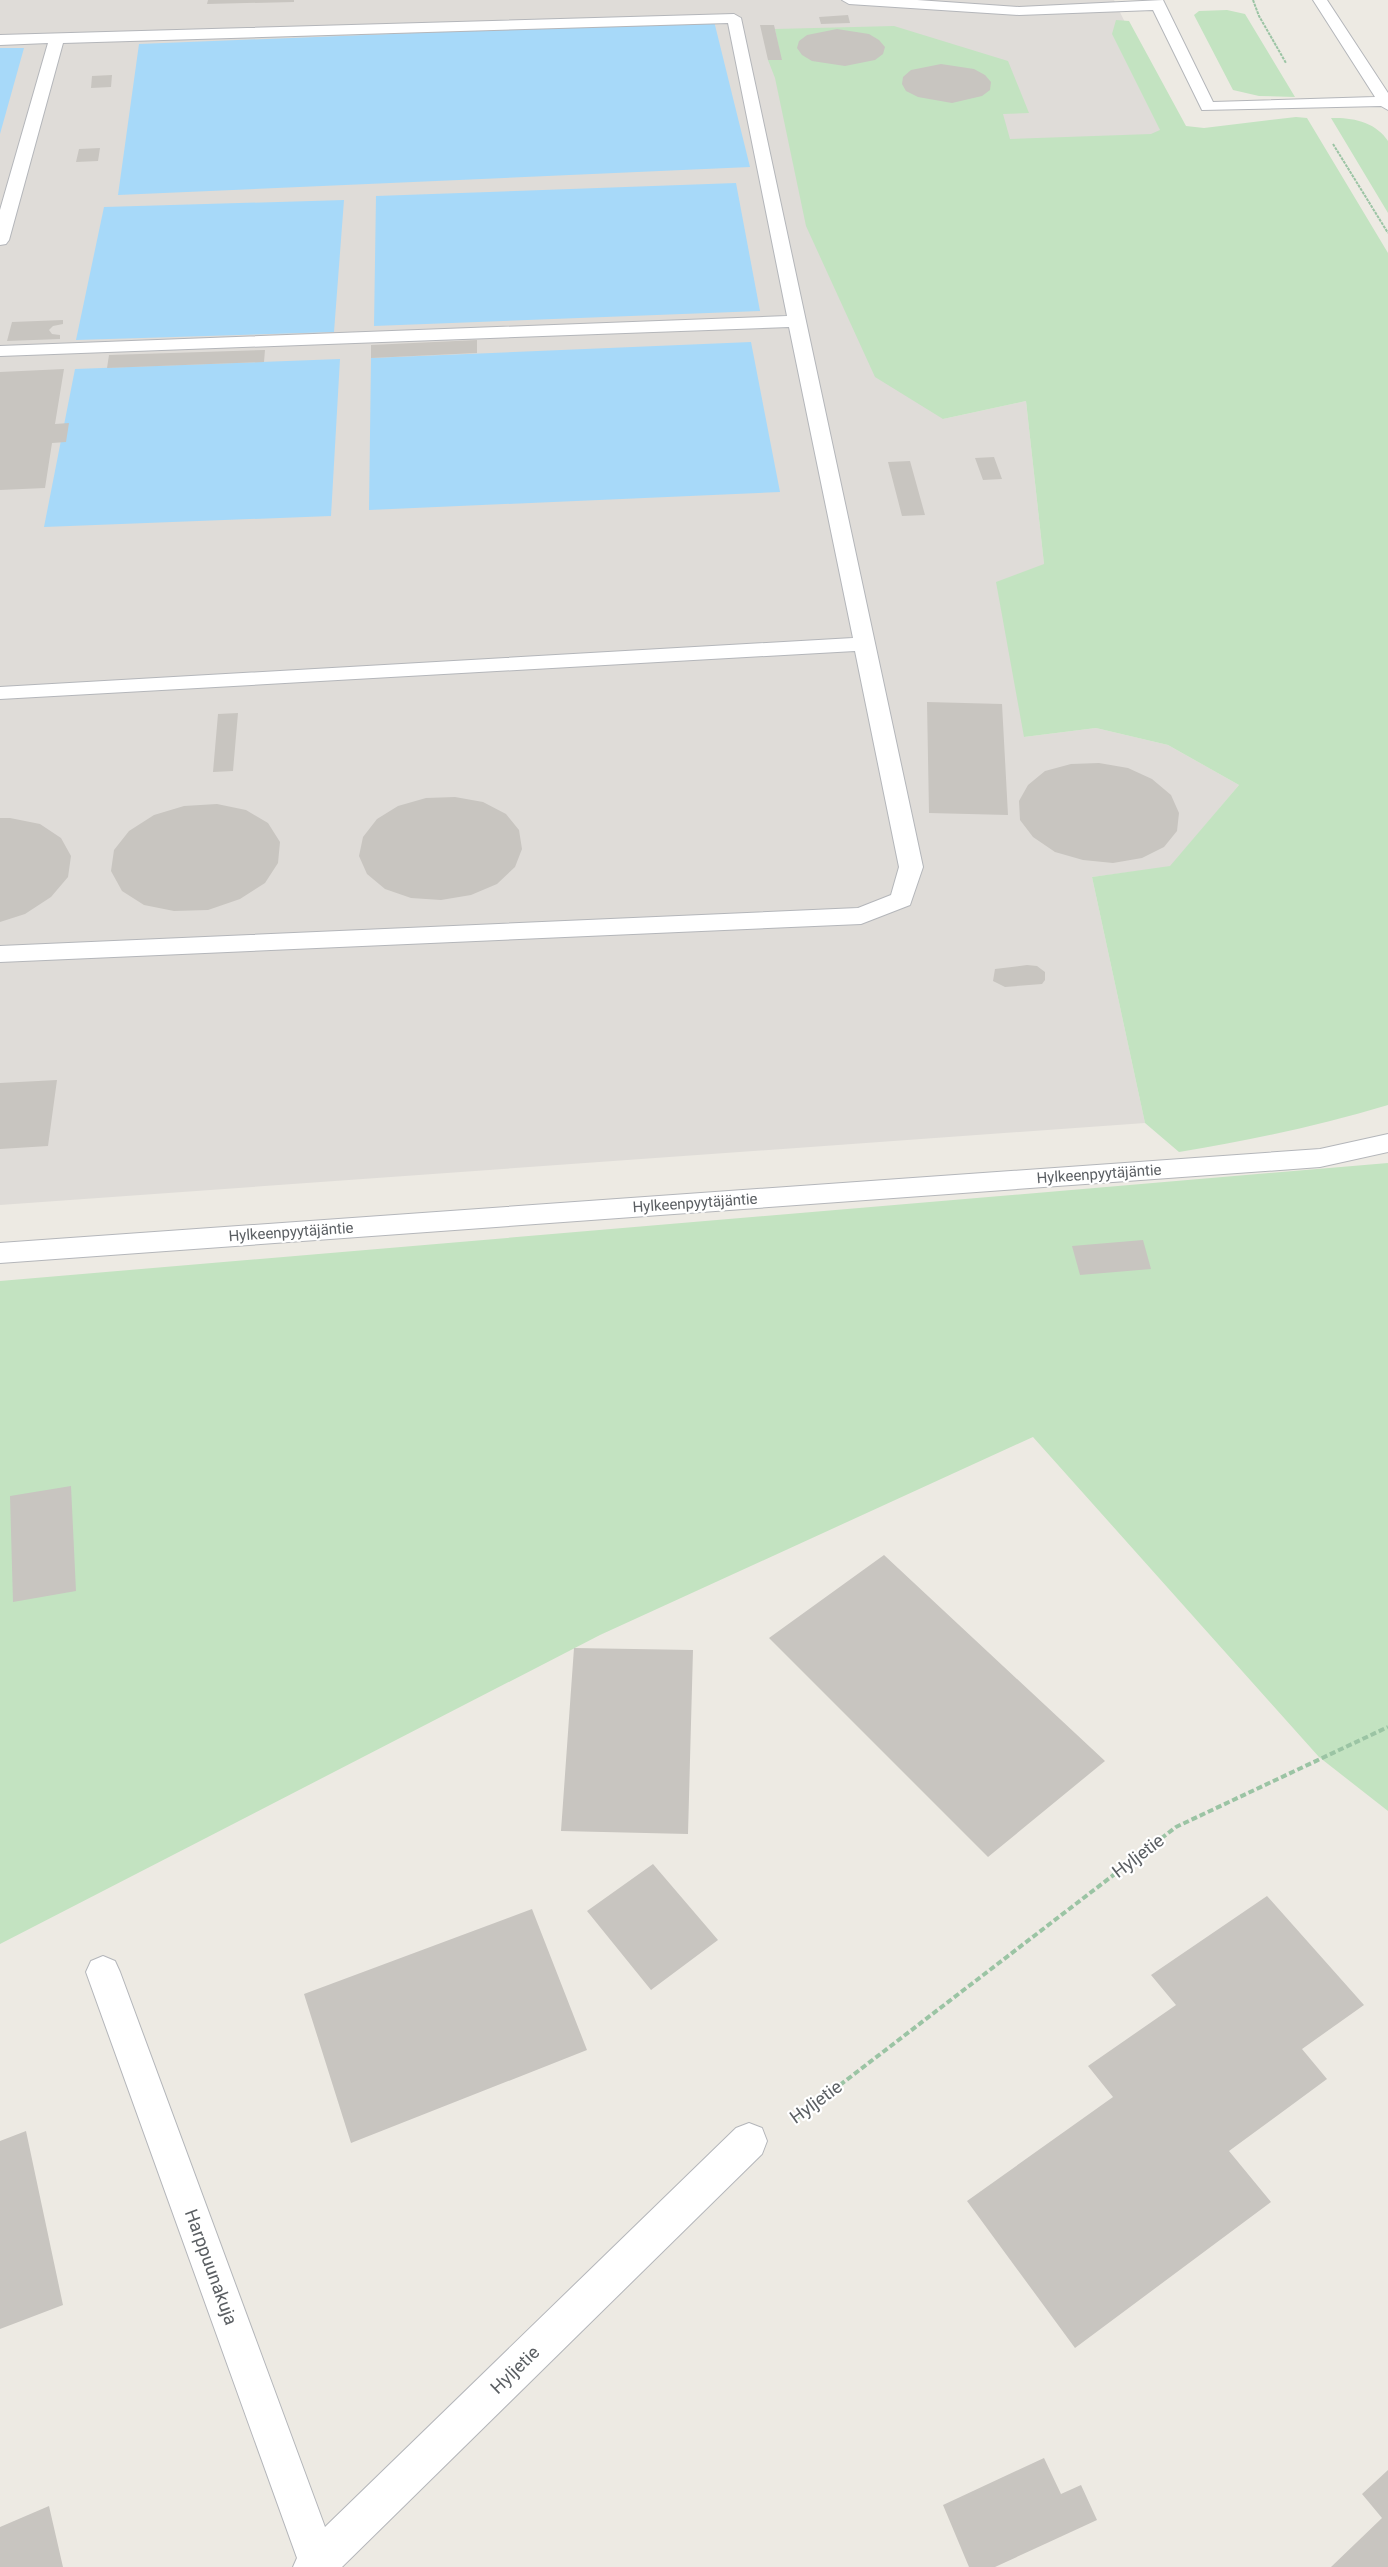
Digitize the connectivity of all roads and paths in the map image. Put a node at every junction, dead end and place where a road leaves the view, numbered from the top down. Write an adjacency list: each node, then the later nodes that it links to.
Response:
1 (849, 0): 3 (street)
2 (1320, 0): 7 (street)
3 (932, 3): 4 (street)
4 (1157, 3): 7 (street)
5 (57, 38): 6 (street); 8 (street); 9 (street)
6 (0, 40)
7 (1387, 103)
8 (0, 240)
9 (797, 321): 10 (street); 11 (street)
10 (0, 351)
11 (864, 644): 12 (street); 13 (street)
12 (0, 693)
13 (0, 954)
14 (1388, 1143): 15 (street, Hylkeenpyytäjäntie)
15 (0, 1252)
16 (1388, 1727): 18 (path, Hyljetie)
17 (103, 1972): 19 (street, Harppuunakuja)
18 (749, 2141): 19 (street, Hyljetie)
19 (316, 2564)

